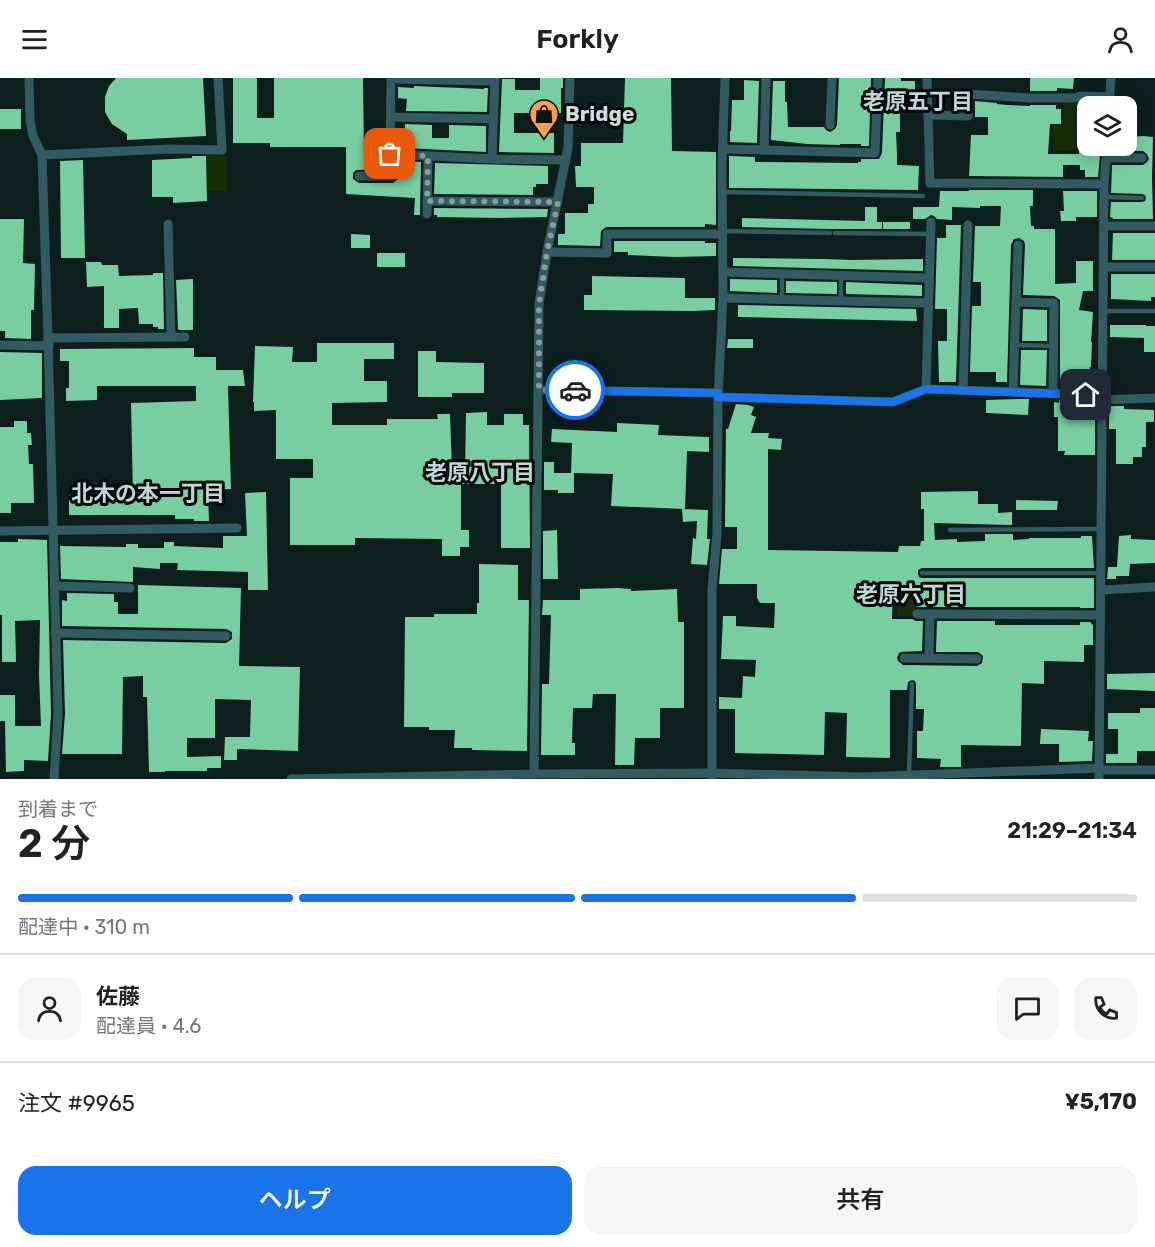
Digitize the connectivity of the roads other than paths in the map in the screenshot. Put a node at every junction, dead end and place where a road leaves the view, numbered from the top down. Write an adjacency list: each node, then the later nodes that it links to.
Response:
1 (28, 78): 21 (street)
2 (218, 78): 21 (street)
3 (570, 78): 26 (street)
4 (725, 78): 18 (street)
5 (766, 78): 19 (street)
6 (832, 78): 17 (street)
7 (878, 78): 19 (street)
8 (927, 78): 14 (street)
9 (1111, 78): 12 (street)
10 (391, 79): 11 (street); 15 (street)
11 (495, 79): 16 (street)
12 (1110, 96)
13 (1077, 97): 14 (street)
14 (929, 115): 28 (street)
15 (391, 117): 16 (street); 20 (street)
16 (494, 119): 25 (street)
17 (830, 125)
18 (723, 149): 19 (street); 29 (street)
19 (764, 150)
20 (393, 154): 22 (street); 27 (street)
21 (42, 155): 60 (street)
22 (428, 156): 25 (street); 33 (street)
23 (1106, 158): 24 (street); 28 (street)
24 (1142, 158)
25 (492, 159): 26 (street)
26 (566, 160): 34 (street)
27 (359, 176)
28 (1104, 184): 31 (street)
29 (722, 192): 30 (lane); 41 (street)
30 (923, 196)
31 (1104, 197): 32 (lane); 39 (street)
32 (1142, 198)
33 (427, 201): 34 (street); 35 (street)
34 (558, 202): 44 (street)
35 (427, 214)
36 (931, 222): 42 (street)
37 (168, 224): 58 (street)
38 (968, 225): 66 (street)
39 (1105, 226): 40 (street); 45 (street)
40 (1155, 226)
41 (722, 233): 42 (lane); 44 (street); 47 (street)
42 (930, 234): 50 (street)
43 (1018, 245): 54 (street)
44 (547, 252): 65 (street)
45 (1104, 267): 46 (street); 56 (street)
46 (1155, 267)
47 (723, 272): 48 (street); 51 (street)
48 (782, 274): 49 (street); 52 (lane)
49 (841, 276): 50 (street); 53 (lane)
50 (929, 278): 55 (street)
51 (723, 298): 52 (street); 69 (street)
52 (782, 300): 53 (street)
53 (841, 301): 55 (street)
54 (1016, 302): 62 (street); 63 (street)
55 (928, 303): 64 (street)
56 (1104, 311): 57 (lane); 70 (street)
57 (1155, 311)
58 (171, 337): 59 (street); 60 (street)
59 (185, 337)
60 (49, 342): 61 (street); 76 (street)
61 (0, 345)
62 (1015, 345): 63 (lane); 67 (street)
63 (1053, 346): 68 (street)
64 (926, 389): 66 (street); 69 (street)
65 (539, 390): 69 (street); 96 (street)
66 (963, 390): 67 (street)
67 (1014, 392): 68 (street)
68 (1053, 393): 70 (street)
69 (718, 395): 98 (street)
70 (1102, 397): 71 (street); 73 (street)
71 (1155, 398)
72 (237, 528): 76 (street)
73 (1101, 529): 74 (lane); 78 (street)
74 (950, 530)
75 (0, 531): 76 (street)
76 (53, 531): 79 (street)
77 (922, 573): 78 (lane)
78 (1101, 573): 82 (street)
79 (54, 586): 81 (street); 86 (street)
80 (1155, 587): 82 (street)
81 (130, 588)
82 (1101, 590): 85 (street)
83 (917, 614): 84 (street)
84 (930, 614): 85 (street); 89 (street)
85 (1100, 615): 93 (street)
86 (56, 633): 87 (street); 101 (street)
87 (226, 636)
88 (904, 658): 89 (street)
89 (929, 658): 90 (street)
90 (977, 659)
91 (912, 684): 95 (lane)
92 (1155, 770): 93 (street)
93 (1099, 772): 94 (street)
94 (1050, 774): 99 (street)
95 (909, 775): 99 (street); 100 (street)
96 (530, 776): 97 (street); 102 (street)
97 (575, 776): 98 (street)
98 (712, 776): 100 (street)
99 (959, 776)
100 (851, 778)
101 (54, 779)
102 (291, 779)

